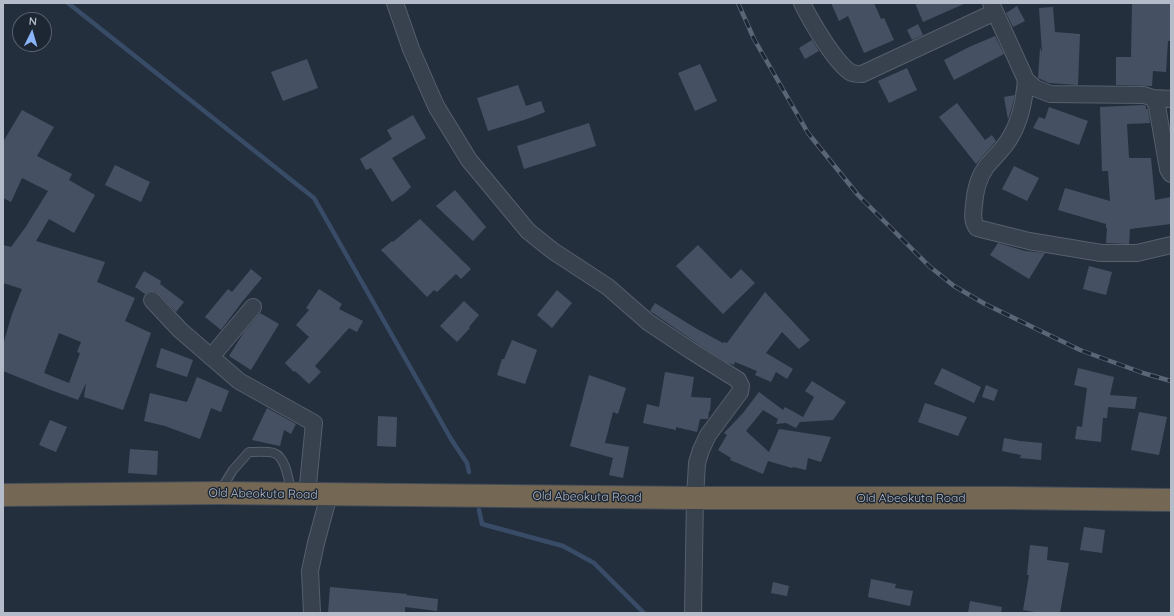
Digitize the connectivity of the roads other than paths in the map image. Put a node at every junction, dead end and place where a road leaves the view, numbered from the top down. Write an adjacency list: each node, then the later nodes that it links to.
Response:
1 (395, 3): 16 (street)
2 (802, 3): 3 (street)
3 (993, 8): 4 (street)
4 (1026, 80): 5 (street); 8 (street)
5 (1153, 98): 6 (street); 7 (street)
6 (1171, 99)
7 (1171, 174)
8 (1171, 245)
9 (152, 300): 11 (street)
10 (253, 307): 11 (street)
11 (211, 357): 14 (street)
12 (218, 493): 13 (highway, Old Abeokuta Road); 14 (highway, Old Abeokuta Road); 14 (lane)
13 (3, 495)
14 (300, 495): 15 (highway, Old Abeokuta Road)
15 (329, 495): 16 (highway, Old Abeokuta Road); 18 (street)
16 (695, 498): 17 (highway, Old Abeokuta Road); 19 (street)
17 (1171, 500)
18 (312, 613)
19 (693, 613)

